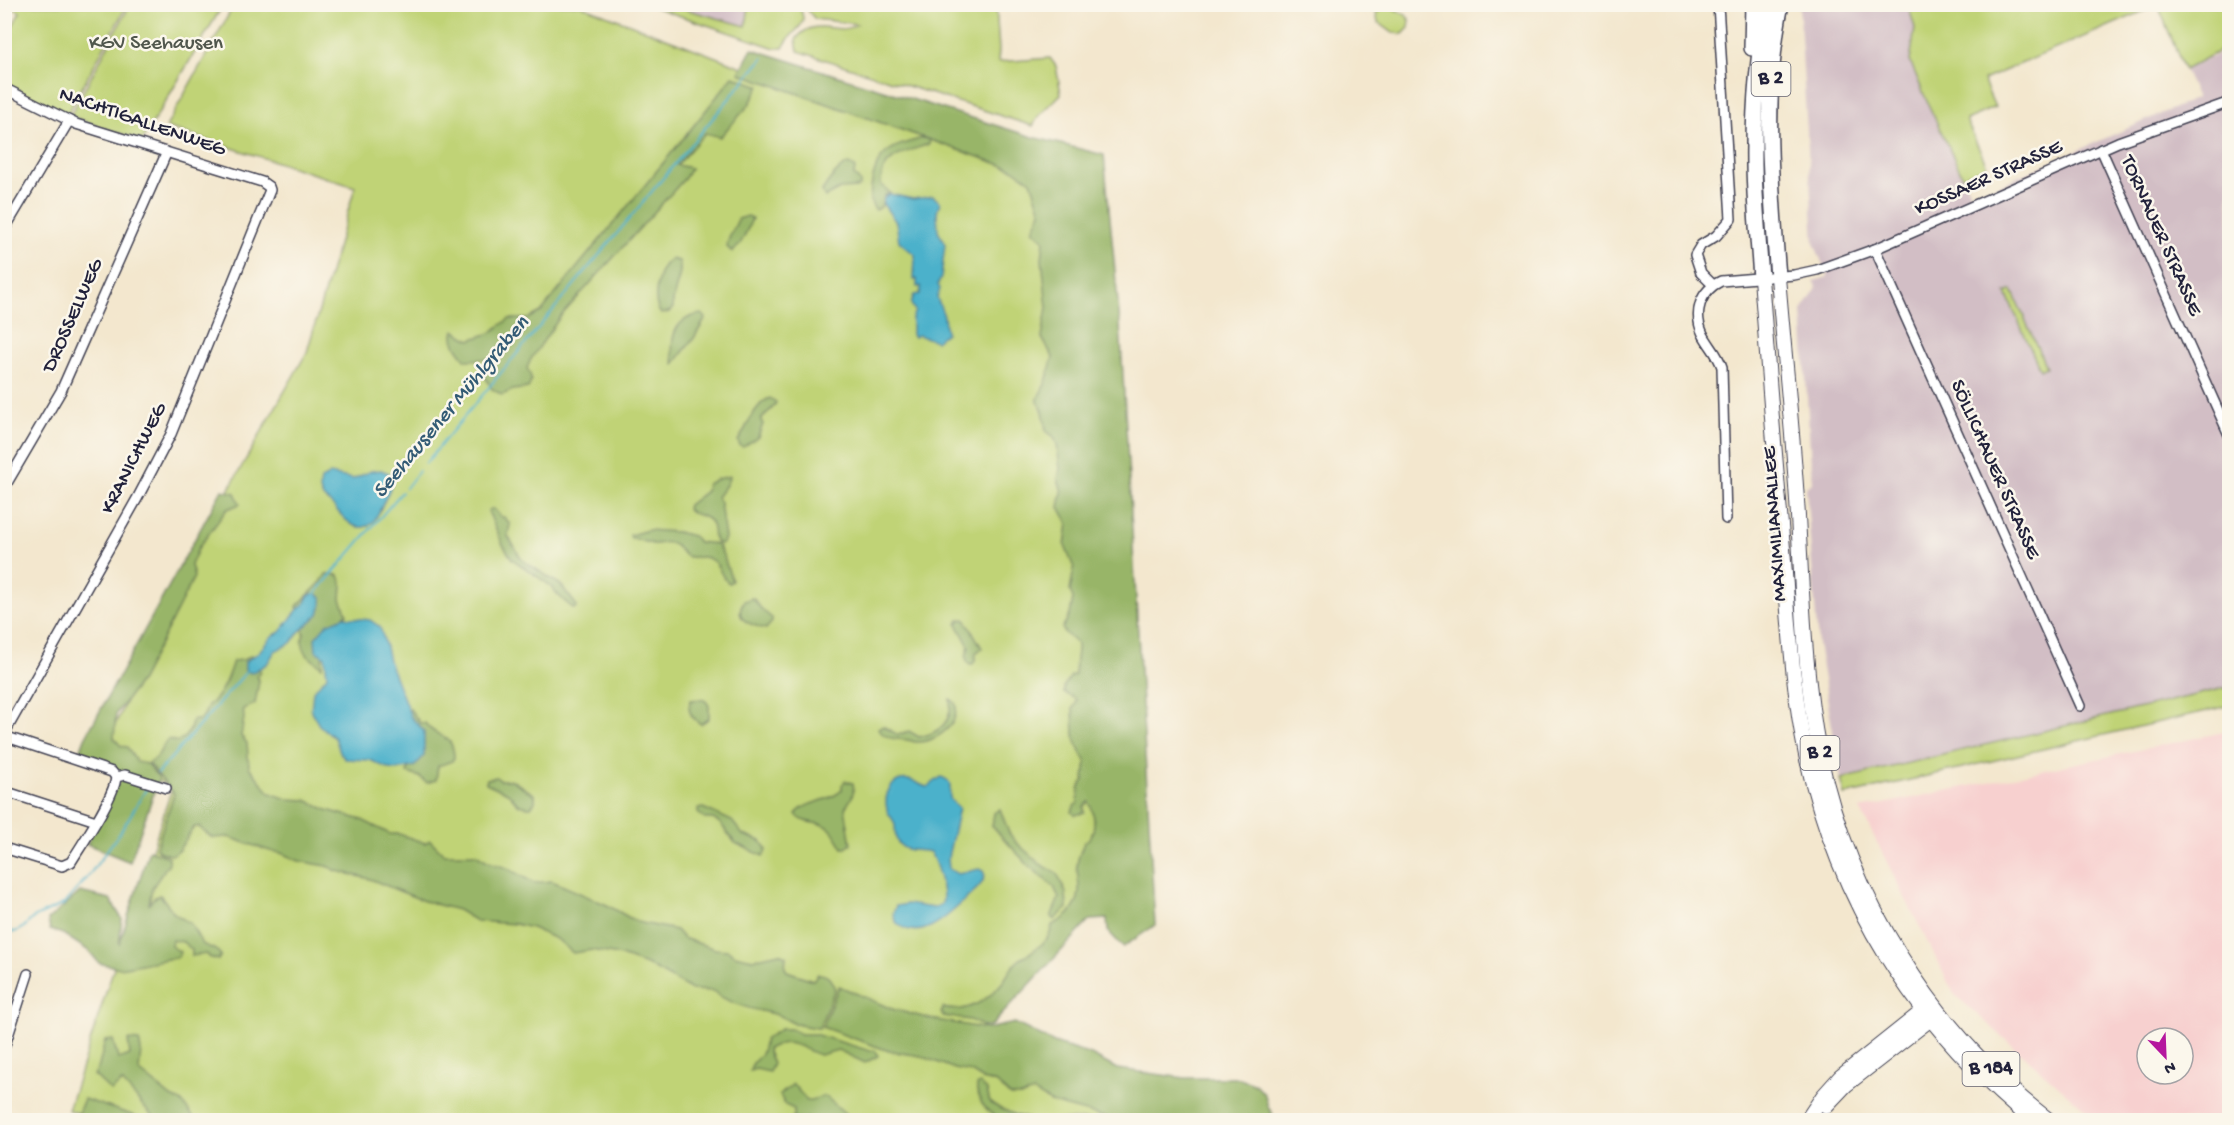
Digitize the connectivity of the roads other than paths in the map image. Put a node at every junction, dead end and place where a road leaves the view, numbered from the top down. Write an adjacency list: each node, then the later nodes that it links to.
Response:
1 (1718, 4): 16 (street)
2 (1753, 4): 5 (highway)
3 (1767, 4): 5 (highway, MAXIMILIANALLEE / B 2)
4 (1781, 4): 14 (highway, MAXIMILIANALLEE / B 2)
5 (1757, 71): 15 (highway, MAXIMILIANALLEE / B 2)
6 (4, 88): 8 (street, NACHTIGALLENWEG)
7 (2229, 102): 9 (street, KOSSAER STRASSE)
8 (69, 121): 10 (street, NACHTIGALLENWEG); 12 (street)
9 (2102, 149): 13 (street, KOSSAER STRASSE); 17 (street, TORNAUER STRASSE)
10 (166, 154): 11 (street, NACHTIGALLENWEG); 18 (street, DROSSELWEG)
11 (269, 188): 21 (street, KRANICHWEG)
12 (4, 230)
13 (1875, 249): 14 (street, KOSSAER STRASSE); 20 (street, SÖLLICHAUER STRASSE)
14 (1778, 277): 15 (street, KOSSAER STRASSE); 28 (main road, MAXIMILIANALLEE / B 2)
15 (1761, 278): 16 (street); 28 (main road, MAXIMILIANALLEE / B 2)
16 (1713, 285): 19 (street)
17 (2229, 437)
18 (4, 489)
19 (1726, 519)
20 (2080, 706)
21 (4, 735): 22 (street)
22 (116, 777): 23 (street); 25 (street)
23 (166, 788)
24 (4, 791): 25 (street)
25 (96, 820): 26 (street)
26 (4, 848)
27 (28, 974): 29 (street)
28 (1931, 1011): 30 (main road); 31 (main road); 32 (main road, MAXIMILIANALLEE / B 184); 33 (main road, B 184)
29 (4, 1048)
30 (1807, 1120)
31 (1812, 1120)
32 (2031, 1120)
33 (2049, 1120)

